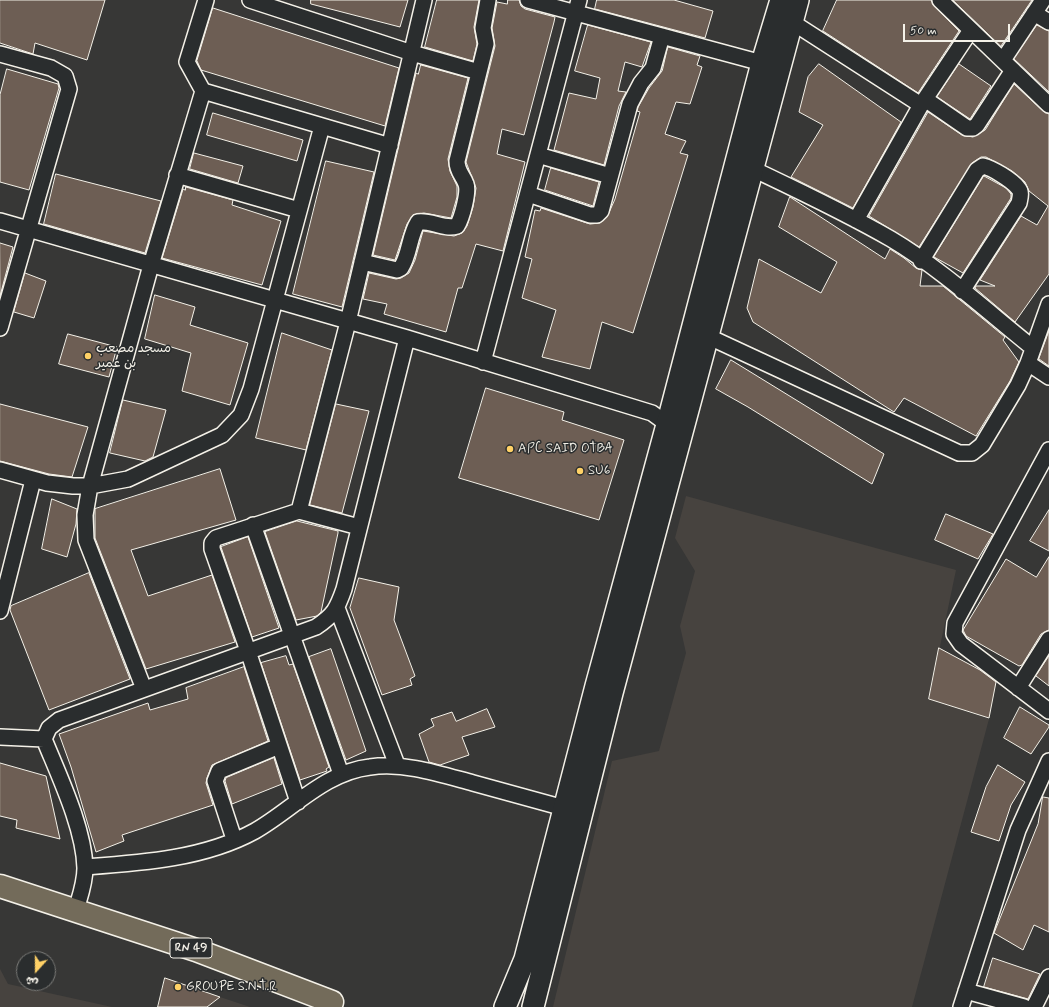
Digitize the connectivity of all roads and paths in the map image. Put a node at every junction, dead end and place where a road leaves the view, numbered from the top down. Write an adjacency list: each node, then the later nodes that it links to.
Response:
1 (206, 0): 22 (street)
2 (250, 0): 10 (street)
3 (424, 0): 17 (street)
4 (488, 0): 21 (street)
5 (528, 0): 11 (street)
6 (781, 0): 19 (main road)
7 (798, 0): 13 (main road)
8 (940, 0): 15 (street)
9 (1043, 0): 12 (street)
10 (278, 4): 17 (street)
11 (577, 6): 16 (street); 27 (street)
12 (1034, 13): 14 (street); 20 (street)
13 (792, 22): 23 (street); 28 (main road)
14 (1049, 22)
15 (971, 30): 20 (street); 23 (street)
16 (662, 36): 19 (street); 30 (street)
17 (412, 53): 21 (street); 26 (street)
18 (0, 54): 35 (street)
19 (762, 63): 50 (main road)
20 (1008, 65): 23 (street); 24 (street)
21 (479, 72): 37 (street)
22 (203, 91): 25 (street); 29 (street)
23 (923, 102): 33 (street)
24 (1049, 105)
25 (322, 126): 26 (street); 32 (street)
26 (390, 146): 37 (street)
27 (538, 155): 30 (street); 31 (street)
28 (753, 169): 33 (street); 44 (main road)
29 (177, 175): 32 (street); 38 (street)
30 (610, 176): 31 (street)
31 (528, 194): 47 (street)
32 (299, 210): 40 (street)
33 (856, 220): 36 (street)
34 (0, 221): 35 (street)
35 (28, 229): 38 (street); 43 (street)
36 (921, 261): 39 (street); 39 (street)
37 (362, 262): 42 (street)
38 (151, 265): 40 (street); 54 (street)
39 (962, 291): 46 (street)
40 (274, 301): 42 (street); 54 (street)
41 (1049, 304): 46 (street)
42 (348, 322): 45 (street); 55 (street)
43 (0, 328)
44 (707, 336): 48 (street); 50 (main road)
45 (407, 338): 47 (street); 57 (street)
46 (1033, 348): 48 (street)
47 (484, 362): 50 (street)
48 (1028, 363): 49 (street)
49 (1049, 377)
50 (672, 418): 73 (main road); 84 (main road)
51 (1049, 450): 63 (street)
52 (0, 470): 53 (street)
53 (33, 480): 54 (street); 59 (street)
54 (90, 486): 64 (street)
55 (299, 511): 56 (street); 57 (street)
56 (254, 525): 60 (street); 62 (street)
57 (360, 527): 58 (street)
58 (337, 608): 60 (street); 70 (street)
59 (0, 612)
60 (291, 636): 62 (street); 71 (street)
61 (1049, 639): 63 (street)
62 (248, 651): 64 (street); 68 (street)
63 (1018, 688): 65 (street)
64 (144, 689): 67 (street)
65 (1049, 711)
66 (0, 737): 67 (street)
67 (44, 739): 75 (street)
68 (279, 746): 72 (street); 74 (street)
69 (1049, 761): 81 (street)
70 (397, 765): 71 (street); 73 (street)
71 (341, 774): 72 (street)
72 (298, 802): 74 (street)
73 (564, 808): 83 (main road)
74 (234, 839): 75 (street)
75 (85, 867): 79 (street)
76 (0, 886): 78 (highway, RN 49)
77 (0, 898): 78 (highway, RN 49)
78 (48, 900): 79 (highway, RN 49)
79 (76, 910): 82 (highway, RN 49)
80 (1049, 977): 87 (street)
81 (966, 990): 85 (street); 86 (street)
82 (339, 1005)
83 (504, 1007)
84 (532, 1007)
85 (961, 1007)
86 (1024, 1007)
87 (1034, 1007)

